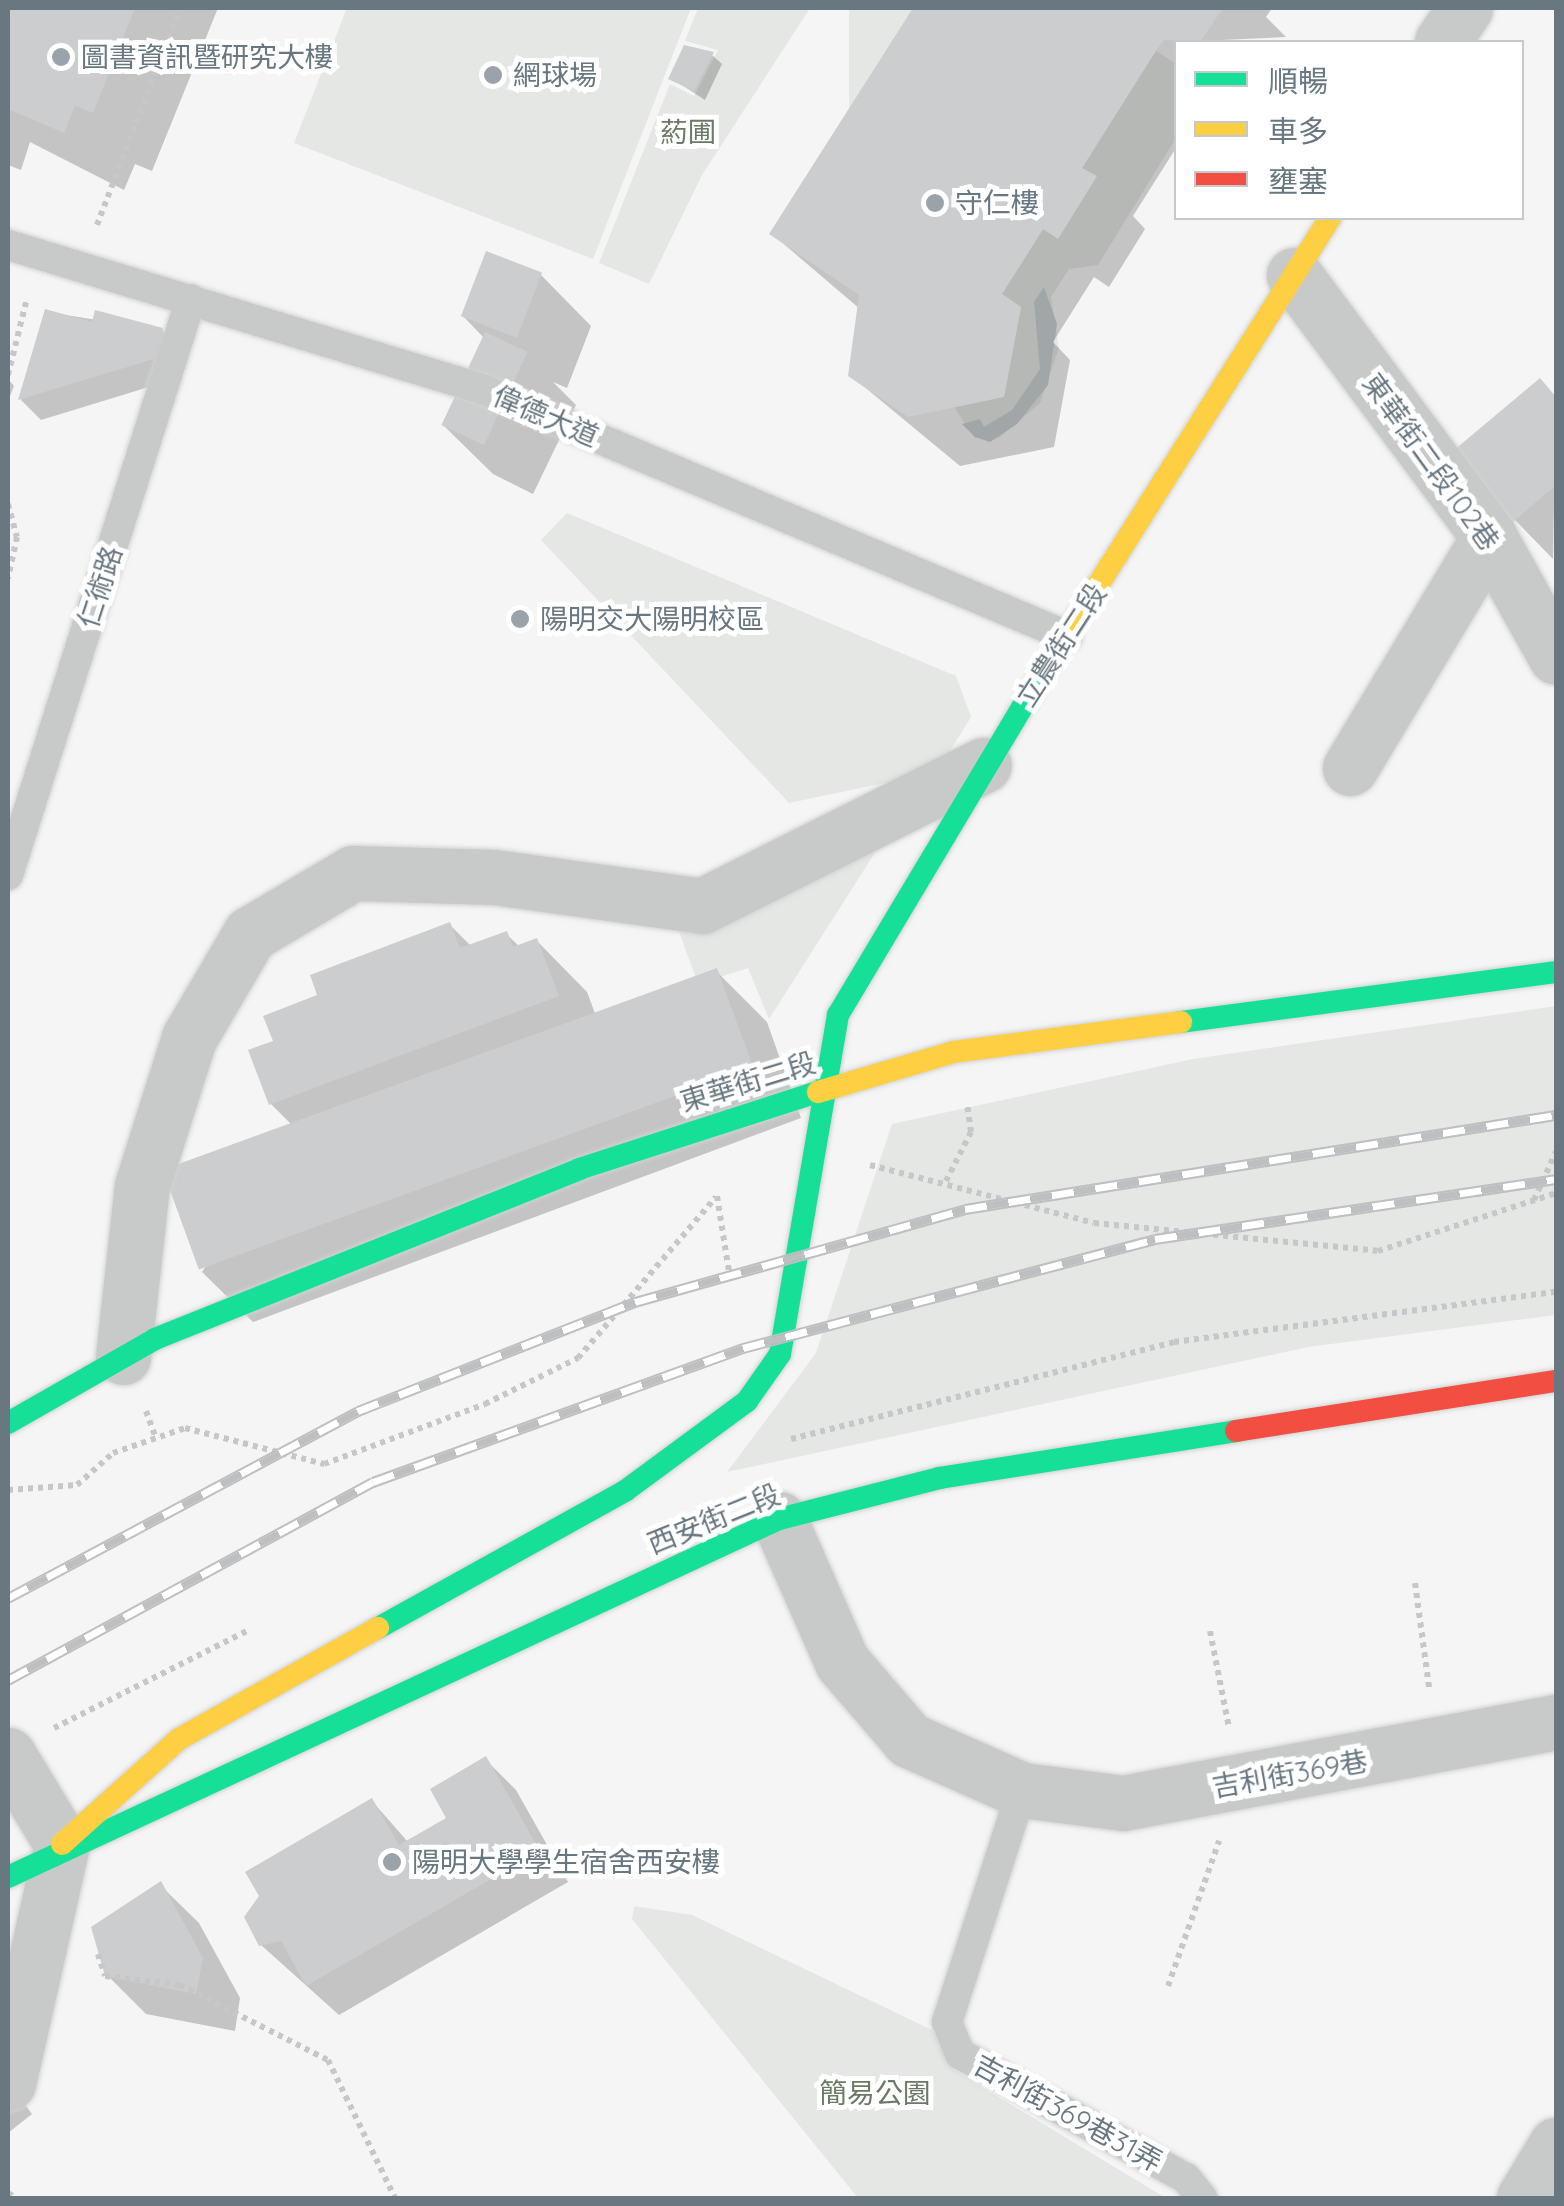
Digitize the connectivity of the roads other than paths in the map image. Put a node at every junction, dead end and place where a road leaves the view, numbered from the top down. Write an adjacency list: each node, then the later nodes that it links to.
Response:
1 (1464, 8): 2 (street)
2 (1443, 40)
3 (1329, 220): 5 (street, 立農街二段)
4 (8, 244): 6 (lane, 偉德大道)
5 (1294, 275): 7 (street, 東華街二段102巷); 8 (street, 立農街二段)
6 (192, 299): 8 (lane, 偉德大道); 12 (lane, 仁術路)
7 (1489, 537): 9 (street, 東華街二段102巷); 11 (street)
8 (1068, 636): 10 (street, 立農街二段)
9 (1556, 657)
10 (984, 765): 14 (street, 立農街二段); 15 (street)
11 (1350, 768)
12 (8, 875)
13 (1556, 972): 14 (street, 東華街二段)
14 (832, 1088): 15 (street, 東華街二段); 22 (street, 立農街二段)
15 (133, 1380): 17 (street, 東華街二段)
16 (1556, 1381): 18 (street, 西安街二段)
17 (8, 1423)
18 (778, 1519): 21 (street, 吉利街369巷); 22 (street, 西安街二段)
19 (1556, 1722): 21 (street, 吉利街369巷)
20 (26, 1744): 22 (street)
21 (1022, 1790): 26 (lane, 吉利街369巷31弄)
22 (62, 1844): 23 (street, 西安街二段); 24 (street)
23 (8, 1877)
24 (8, 2083)
25 (1556, 2145): 27 (street)
26 (1202, 2198)
27 (1524, 2198)

